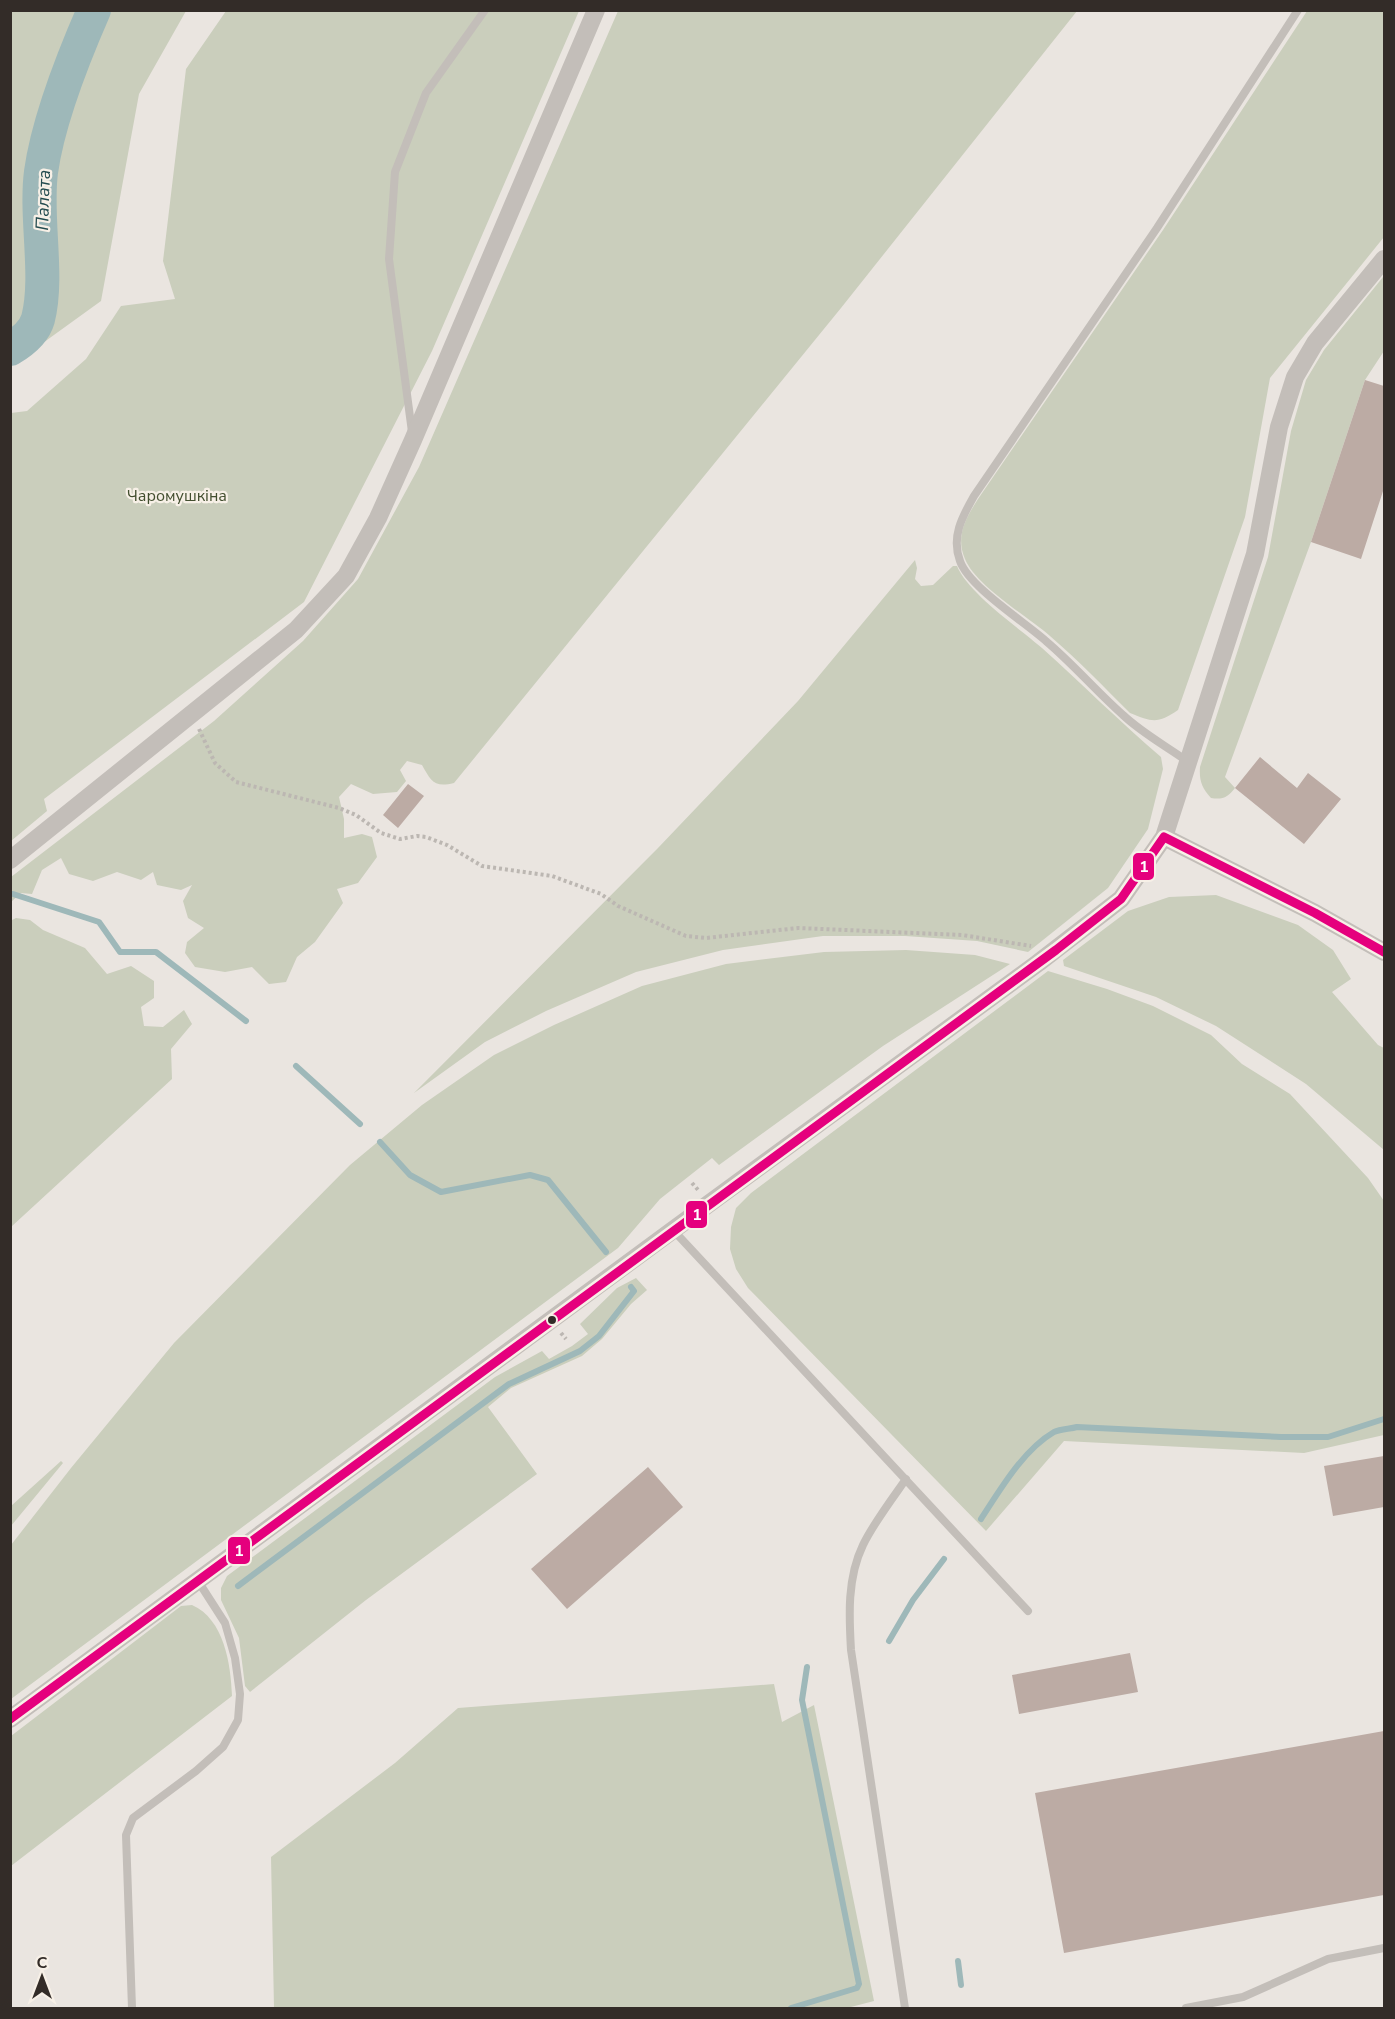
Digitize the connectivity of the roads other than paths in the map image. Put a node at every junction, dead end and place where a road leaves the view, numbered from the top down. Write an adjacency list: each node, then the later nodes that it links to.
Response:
1 (485, 10): 5 (lane)
2 (596, 10): 5 (street)
3 (1298, 10): 6 (lane)
4 (1384, 259): 6 (street)
5 (413, 440): 8 (street)
6 (1187, 761): 7 (street)
7 (1164, 837): 9 (street); 10 (street)
8 (10, 860)
9 (1384, 952)
10 (673, 1230): 11 (lane); 12 (street)
11 (906, 1479): 13 (lane); 17 (lane)
12 (197, 1580): 14 (street); 16 (lane)
13 (1028, 1611)
14 (10, 1719)
15 (1384, 1948): 18 (lane)
16 (132, 2008)
17 (905, 2008)
18 (1186, 2008)

